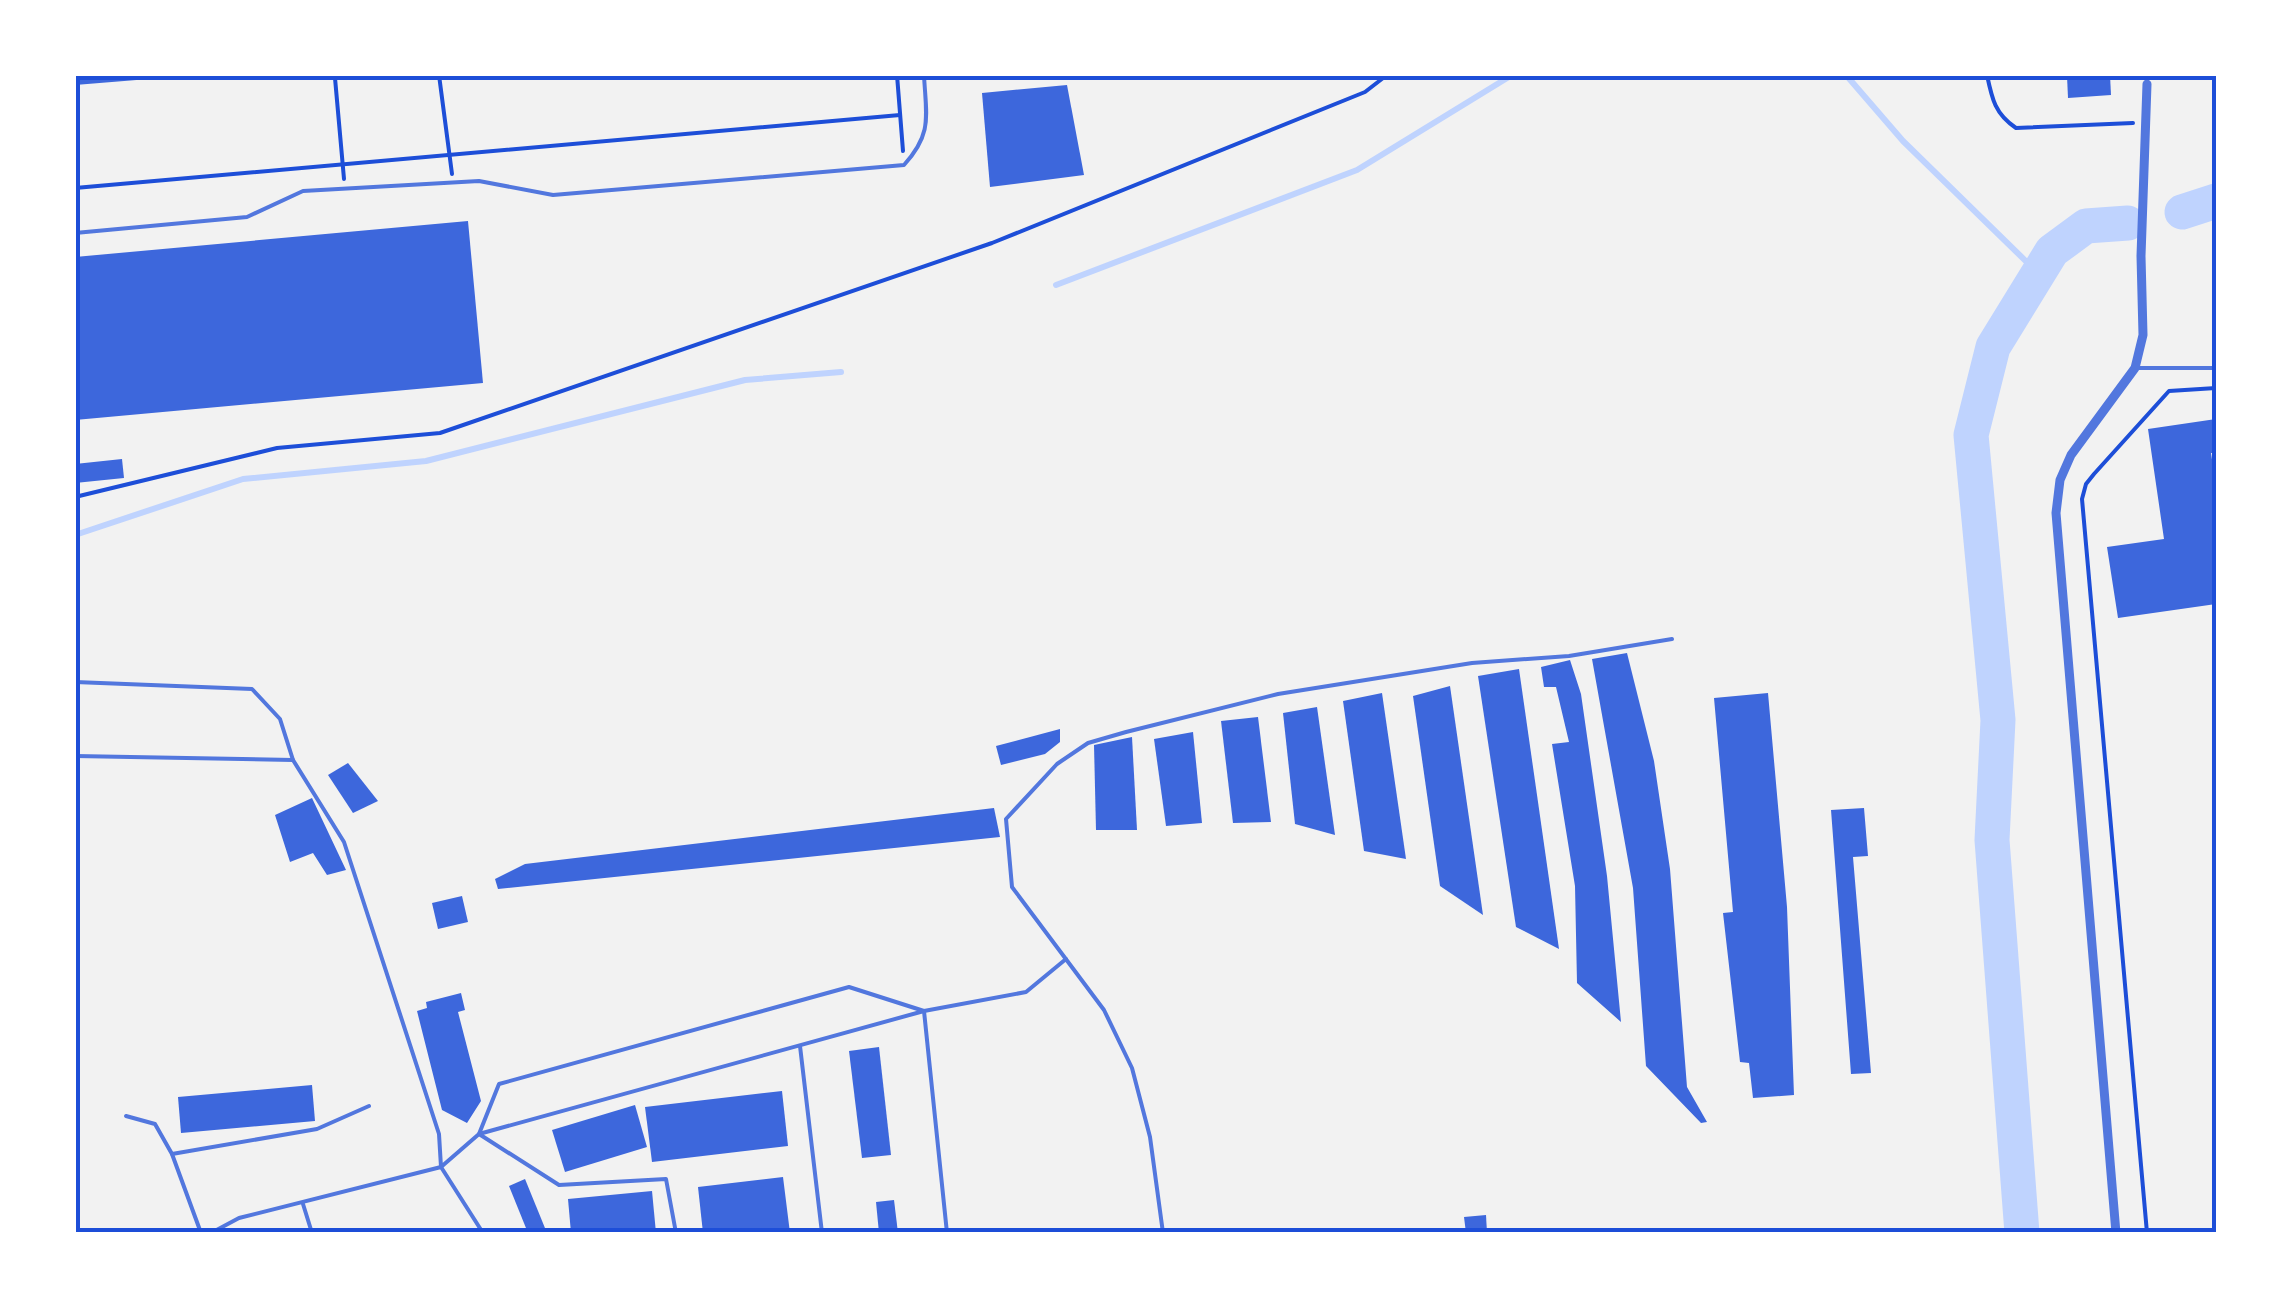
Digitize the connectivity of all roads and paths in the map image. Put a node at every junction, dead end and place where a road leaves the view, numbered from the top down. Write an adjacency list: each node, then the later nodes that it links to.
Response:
1 (382, 75): 11 (path)
2 (439, 75): 10 (path)
3 (897, 75): 8 (path)
4 (924, 75): 12 (lane)
5 (1387, 75): 20 (path)
6 (1987, 75): 9 (path)
7 (2147, 80): 9 (street)
8 (900, 115): 10 (path); 12 (path)
9 (2145, 123): 17 (street)
10 (449, 154): 11 (path); 13 (path)
11 (342, 163): 14 (path); 15 (path)
12 (904, 165): 13 (lane)
13 (452, 182): 15 (lane)
14 (75, 188)
15 (344, 189): 16 (lane)
16 (75, 232)
17 (2135, 368): 18 (lane); 42 (street)
18 (2216, 368)
19 (2216, 388): 43 (path)
20 (75, 497)
21 (1672, 640): 25 (lane)
22 (75, 682): 24 (lane)
23 (75, 756): 24 (lane)
24 (292, 760): 32 (lane)
25 (1066, 959): 26 (lane); 41 (lane)
26 (924, 1011): 27 (lane); 30 (lane); 40 (lane)
27 (800, 1046): 30 (lane); 39 (lane)
28 (369, 1106): 31 (lane)
29 (126, 1116): 31 (lane)
30 (479, 1134): 32 (lane); 38 (lane)
31 (172, 1154): 34 (lane)
32 (442, 1167): 33 (lane); 37 (lane)
33 (303, 1202): 35 (lane); 36 (lane)
34 (201, 1233)
35 (211, 1233)
36 (312, 1233)
37 (483, 1233)
38 (676, 1233)
39 (822, 1233)
40 (947, 1233)
41 (1164, 1233)
42 (2116, 1233)
43 (2146, 1233)

